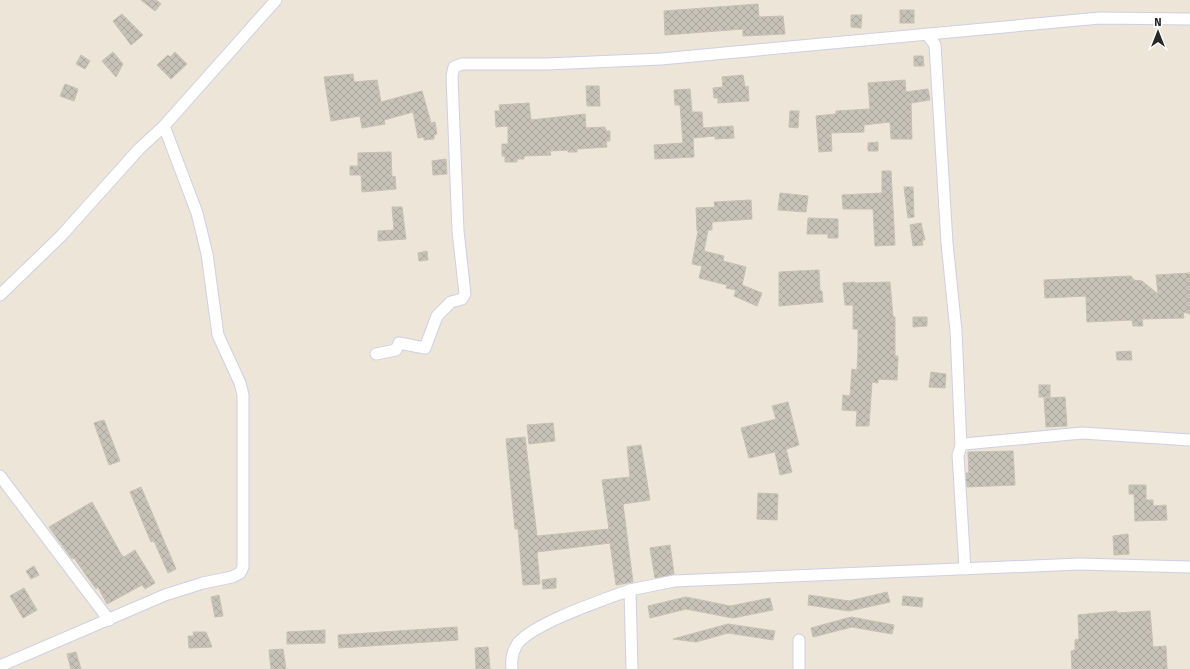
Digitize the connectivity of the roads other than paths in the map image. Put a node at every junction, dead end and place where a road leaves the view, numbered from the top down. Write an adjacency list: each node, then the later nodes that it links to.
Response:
1 (276, 0): 4 (street)
2 (1190, 19): 3 (street)
3 (927, 34): 6 (street); 8 (street)
4 (164, 126): 5 (street); 13 (street)
5 (0, 295)
6 (376, 354)
7 (1190, 440): 8 (street)
8 (961, 446): 11 (street)
9 (0, 476): 13 (street)
10 (1190, 567): 11 (street)
11 (966, 569): 12 (street)
12 (630, 590): 16 (street); 17 (street)
13 (109, 620): 15 (street)
14 (798, 640): 18 (street)
15 (0, 666)
16 (512, 669)
17 (632, 669)
18 (799, 669)

